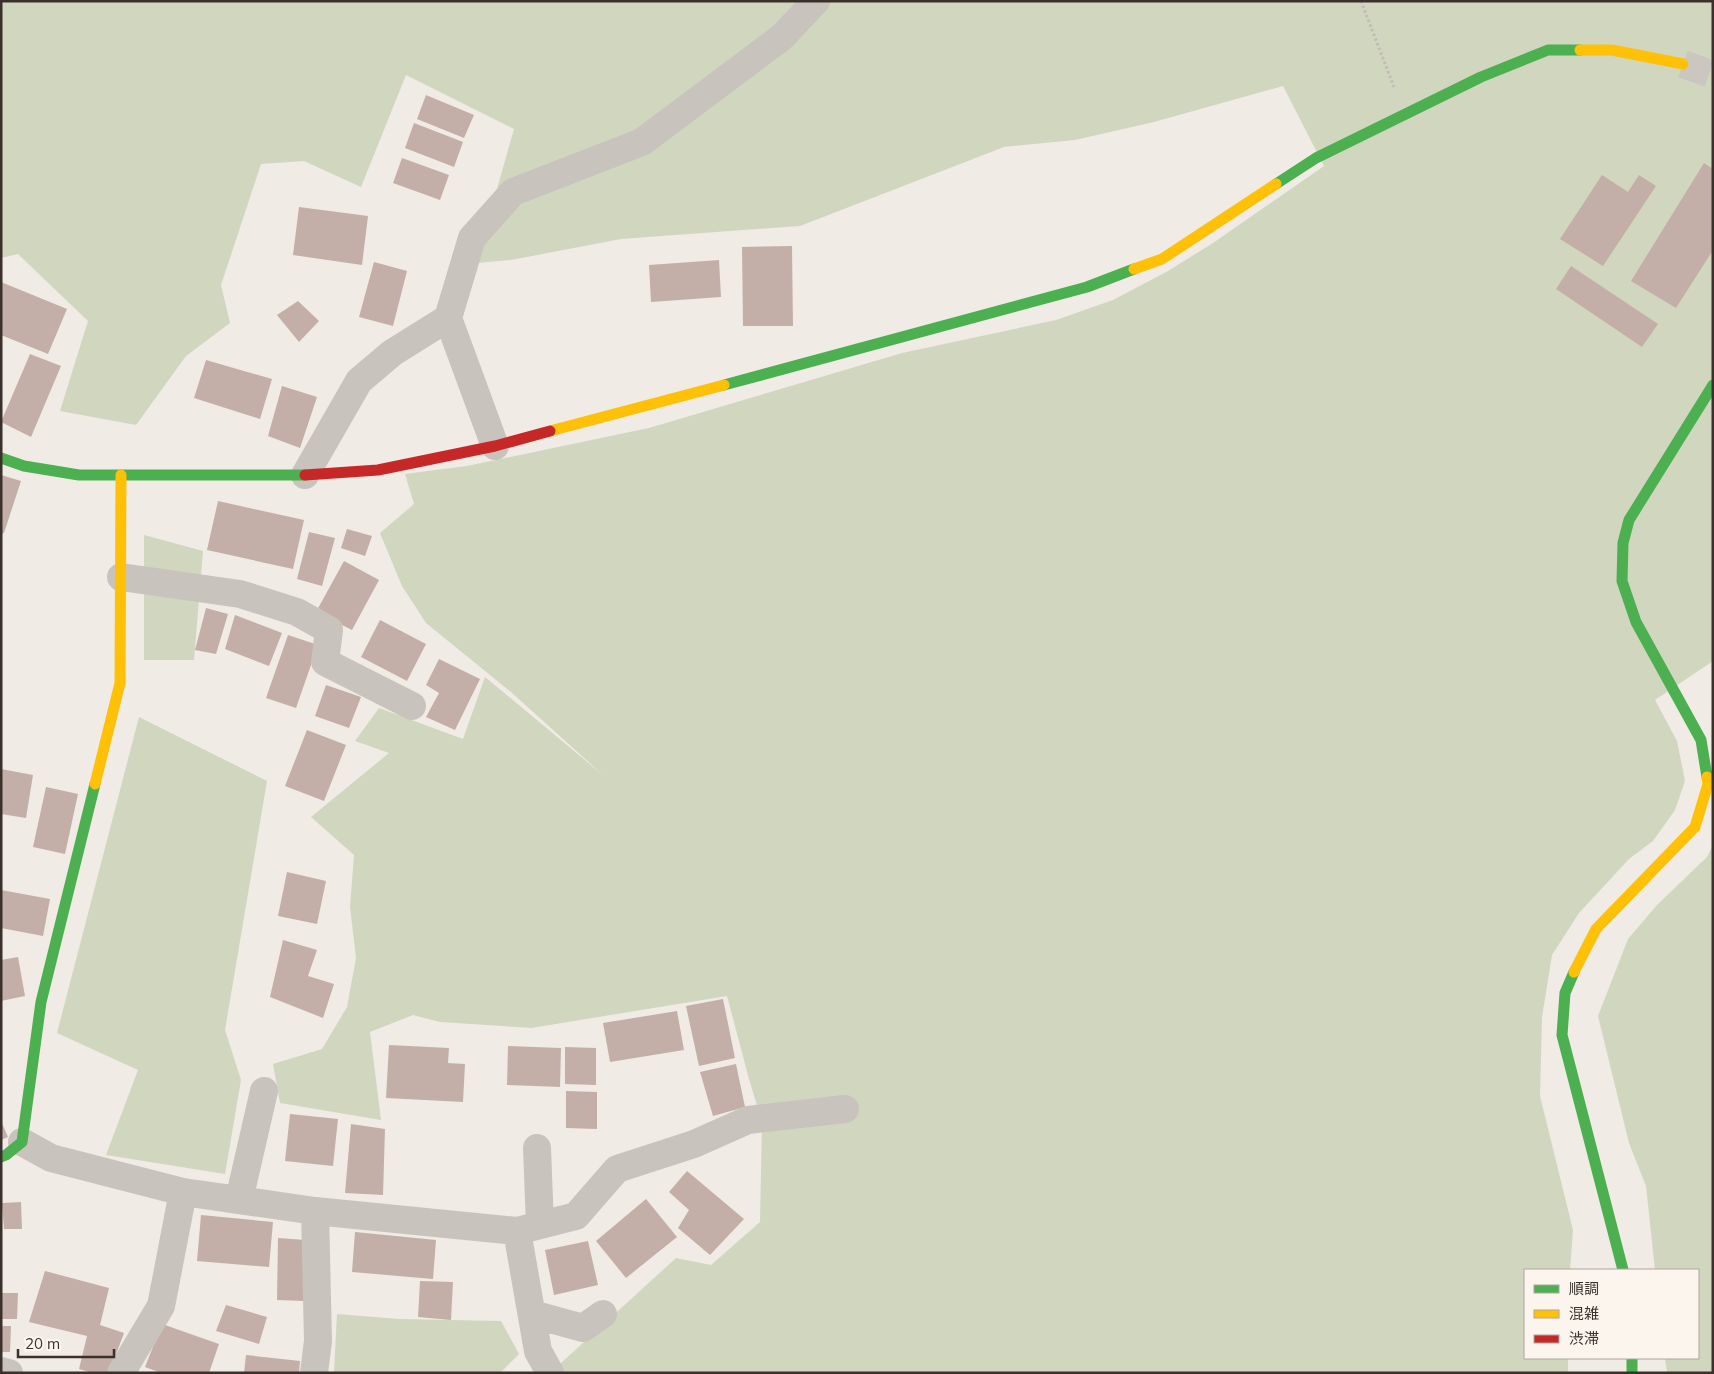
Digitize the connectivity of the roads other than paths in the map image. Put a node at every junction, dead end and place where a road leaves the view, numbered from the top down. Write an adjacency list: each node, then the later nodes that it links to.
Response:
1 (816, 1): 3 (street)
2 (1683, 64): 5 (street)
3 (448, 318): 5 (street); 8 (street)
4 (1713, 385): 19 (street)
5 (495, 446): 8 (street)
6 (1, 458): 7 (street)
7 (122, 475): 8 (street); 9 (street)
8 (305, 475)
9 (121, 577): 10 (street); 14 (street)
10 (412, 706)
11 (264, 1091): 16 (street)
12 (846, 1109): 18 (street)
13 (537, 1148): 18 (street)
14 (12, 1149): 15 (street)
15 (182, 1192): 16 (street); 25 (street)
16 (239, 1200): 17 (street)
17 (315, 1211): 18 (street); 26 (street)
18 (528, 1228): 20 (street)
19 (1623, 1269)
20 (532, 1314): 21 (street); 27 (street)
21 (603, 1314)
22 (1632, 1359): 28 (street)
23 (1, 1371): 24 (street)
24 (9, 1373)
25 (121, 1373)
26 (314, 1373)
27 (550, 1373)
28 (1632, 1373)

